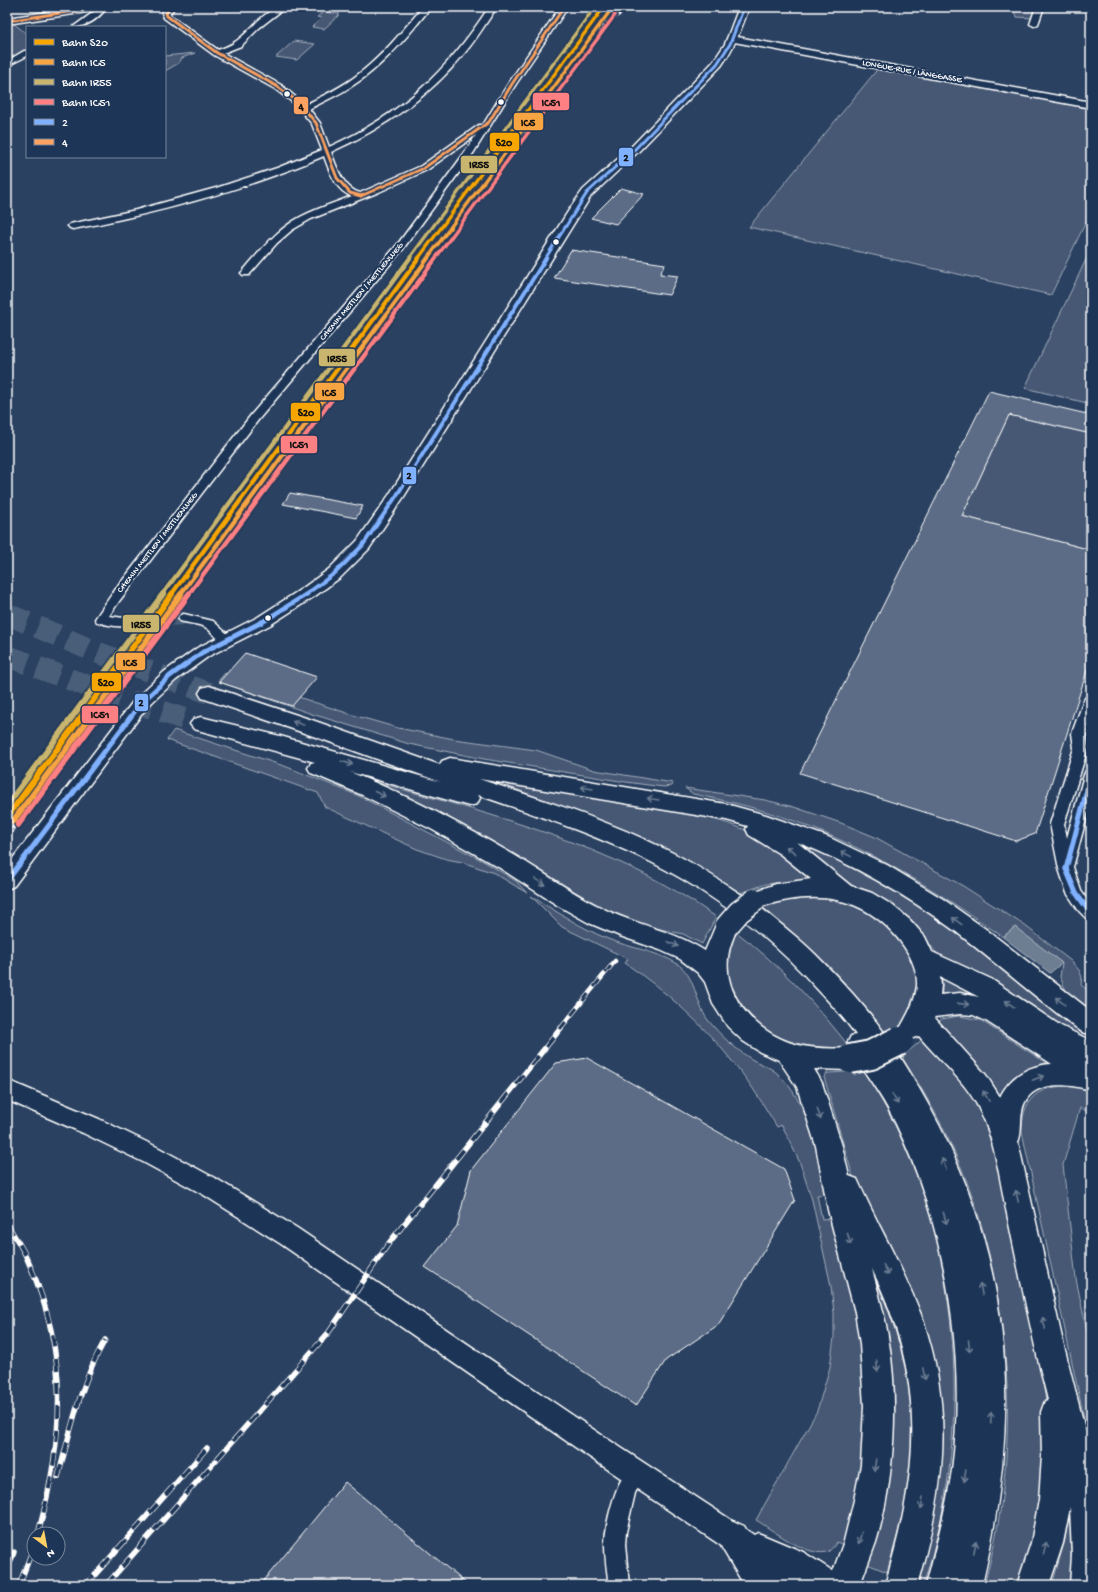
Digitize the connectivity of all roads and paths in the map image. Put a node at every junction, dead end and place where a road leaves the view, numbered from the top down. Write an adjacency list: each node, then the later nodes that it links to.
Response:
1 (100, 7): 10 (street)
2 (103, 7): 12 (street)
3 (171, 7): 14 (street)
4 (282, 7): 14 (street)
5 (427, 7): 18 (street)
6 (493, 7): 20 (street)
7 (564, 7): 19 (street, CHEMIN METTLEN / METTLENWEG)
8 (744, 7): 13 (main road)
9 (1040, 7): 11 (street)
10 (7, 21)
11 (1034, 24)
12 (78, 26)
13 (732, 39): 17 (street, LONGUE-RUE / LÄNGGASSE); 30 (main road)
14 (217, 53): 18 (street)
15 (26, 54): 16 (street)
16 (7, 64)
17 (1091, 105)
18 (305, 108): 20 (street)
19 (489, 122): 21 (street, CHEMIN METTLEN / METTLENWEG); 24 (street)
20 (328, 152): 25 (street); 26 (street)
21 (470, 152): 22 (street); 23 (street, CHEMIN METTLEN / METTLENWEG)
22 (437, 163): 23 (street); 24 (street)
23 (460, 166): 29 (street, CHEMIN METTLEN / METTLENWEG)
24 (424, 168): 25 (street)
25 (361, 196): 27 (street)
26 (73, 226)
27 (246, 273)
28 (184, 618): 30 (street)
29 (127, 622)
30 (227, 639): 37 (main road)
31 (209, 693): 33 (highway, one-way to 31)
32 (1091, 700): 36 (street)
33 (335, 735): 35 (highway, one-way to 33); 61 (highway, one-way to 33)
34 (1091, 775): 36 (street)
35 (681, 804): 38 (highway, one-way to 35); 43 (highway, one-way to 35)
36 (1066, 869): 39 (street)
37 (7, 881)
38 (843, 892): 40 (highway); 41 (highway, bridge)
39 (1091, 914)
40 (924, 959): 42 (highway); 45 (highway, one-way to 40)
41 (715, 976): 44 (highway); 60 (highway)
42 (923, 1013): 44 (highway, bridge); 46 (highway, one-way to 46); 49 (highway, one-way to 42)
43 (1091, 1024)
44 (788, 1053): 50 (highway, one-way to 50)
45 (1091, 1053)
46 (1091, 1071)
47 (1091, 1079): 49 (highway, one-way to 47)
48 (7, 1090): 52 (main road)
49 (1006, 1145): 51 (highway, one-way to 49)
50 (829, 1146): 58 (highway, one-way to 58); 59 (highway, one-way to 59)
51 (1052, 1361): 62 (highway, one-way to 51); 63 (highway)
52 (636, 1473): 53 (main road); 54 (street)
53 (733, 1537): 55 (highway); 56 (main road); 57 (main road)
54 (619, 1585)
55 (762, 1585)
56 (793, 1585)
57 (829, 1585)
58 (844, 1585)
59 (901, 1585)
60 (942, 1585)
61 (966, 1585)
62 (1033, 1585)
63 (1086, 1585)

